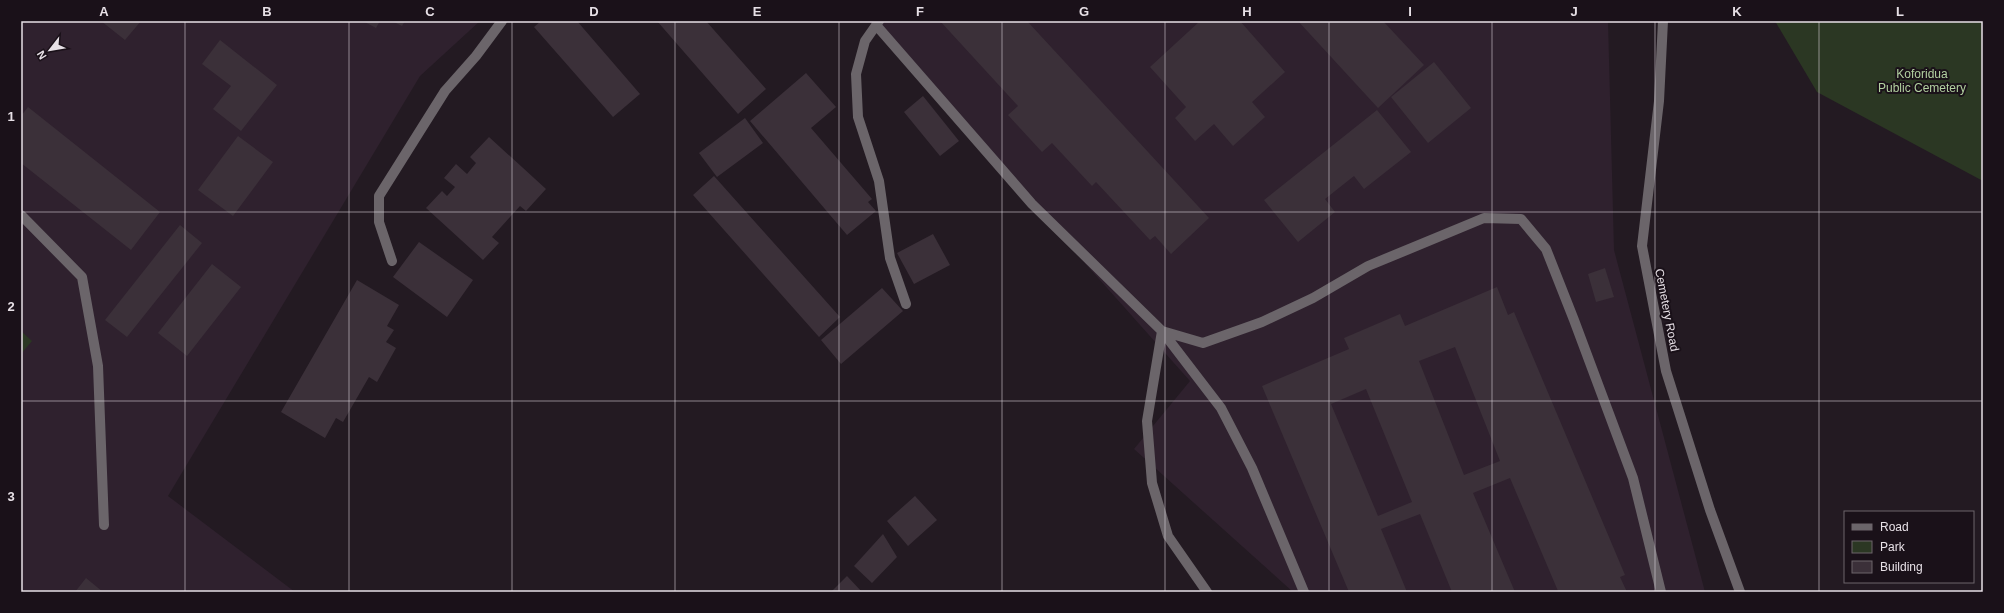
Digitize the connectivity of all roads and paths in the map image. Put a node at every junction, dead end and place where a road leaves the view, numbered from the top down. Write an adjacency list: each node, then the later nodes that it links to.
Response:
1 (502, 21): 5 (street)
2 (1663, 21): 12 (street, Cemetery Road)
3 (878, 23): 6 (street); 7 (street)
4 (21, 214): 8 (street)
5 (392, 261)
6 (906, 304)
7 (1162, 331): 9 (street); 10 (street); 11 (street)
8 (104, 525)
9 (1208, 592)
10 (1304, 592)
11 (1661, 592)
12 (1740, 592)

